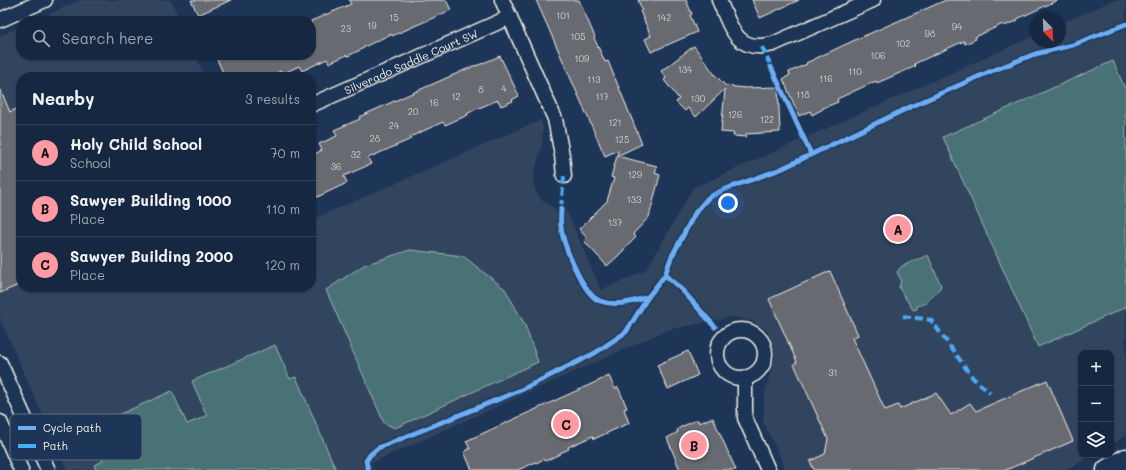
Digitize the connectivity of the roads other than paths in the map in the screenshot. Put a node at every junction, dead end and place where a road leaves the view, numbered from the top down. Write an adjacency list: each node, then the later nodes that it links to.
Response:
1 (45, 0): 6 (street)
2 (502, 0): 5 (street)
3 (719, 0): 4 (street)
4 (873, 0)
5 (510, 17): 7 (street, Silverado Saddle Court SW); 8 (street)
6 (0, 20)
7 (316, 103)
8 (564, 176)
9 (1, 368): 11 (street)
10 (746, 378): 19 (street)
11 (22, 414)
12 (0, 422): 13 (street)
13 (10, 445)
14 (1126, 459): 20 (street)
15 (17, 460): 17 (street)
16 (43, 460): 18 (street)
17 (21, 470)
18 (48, 470)
19 (768, 470)
20 (1107, 470)

